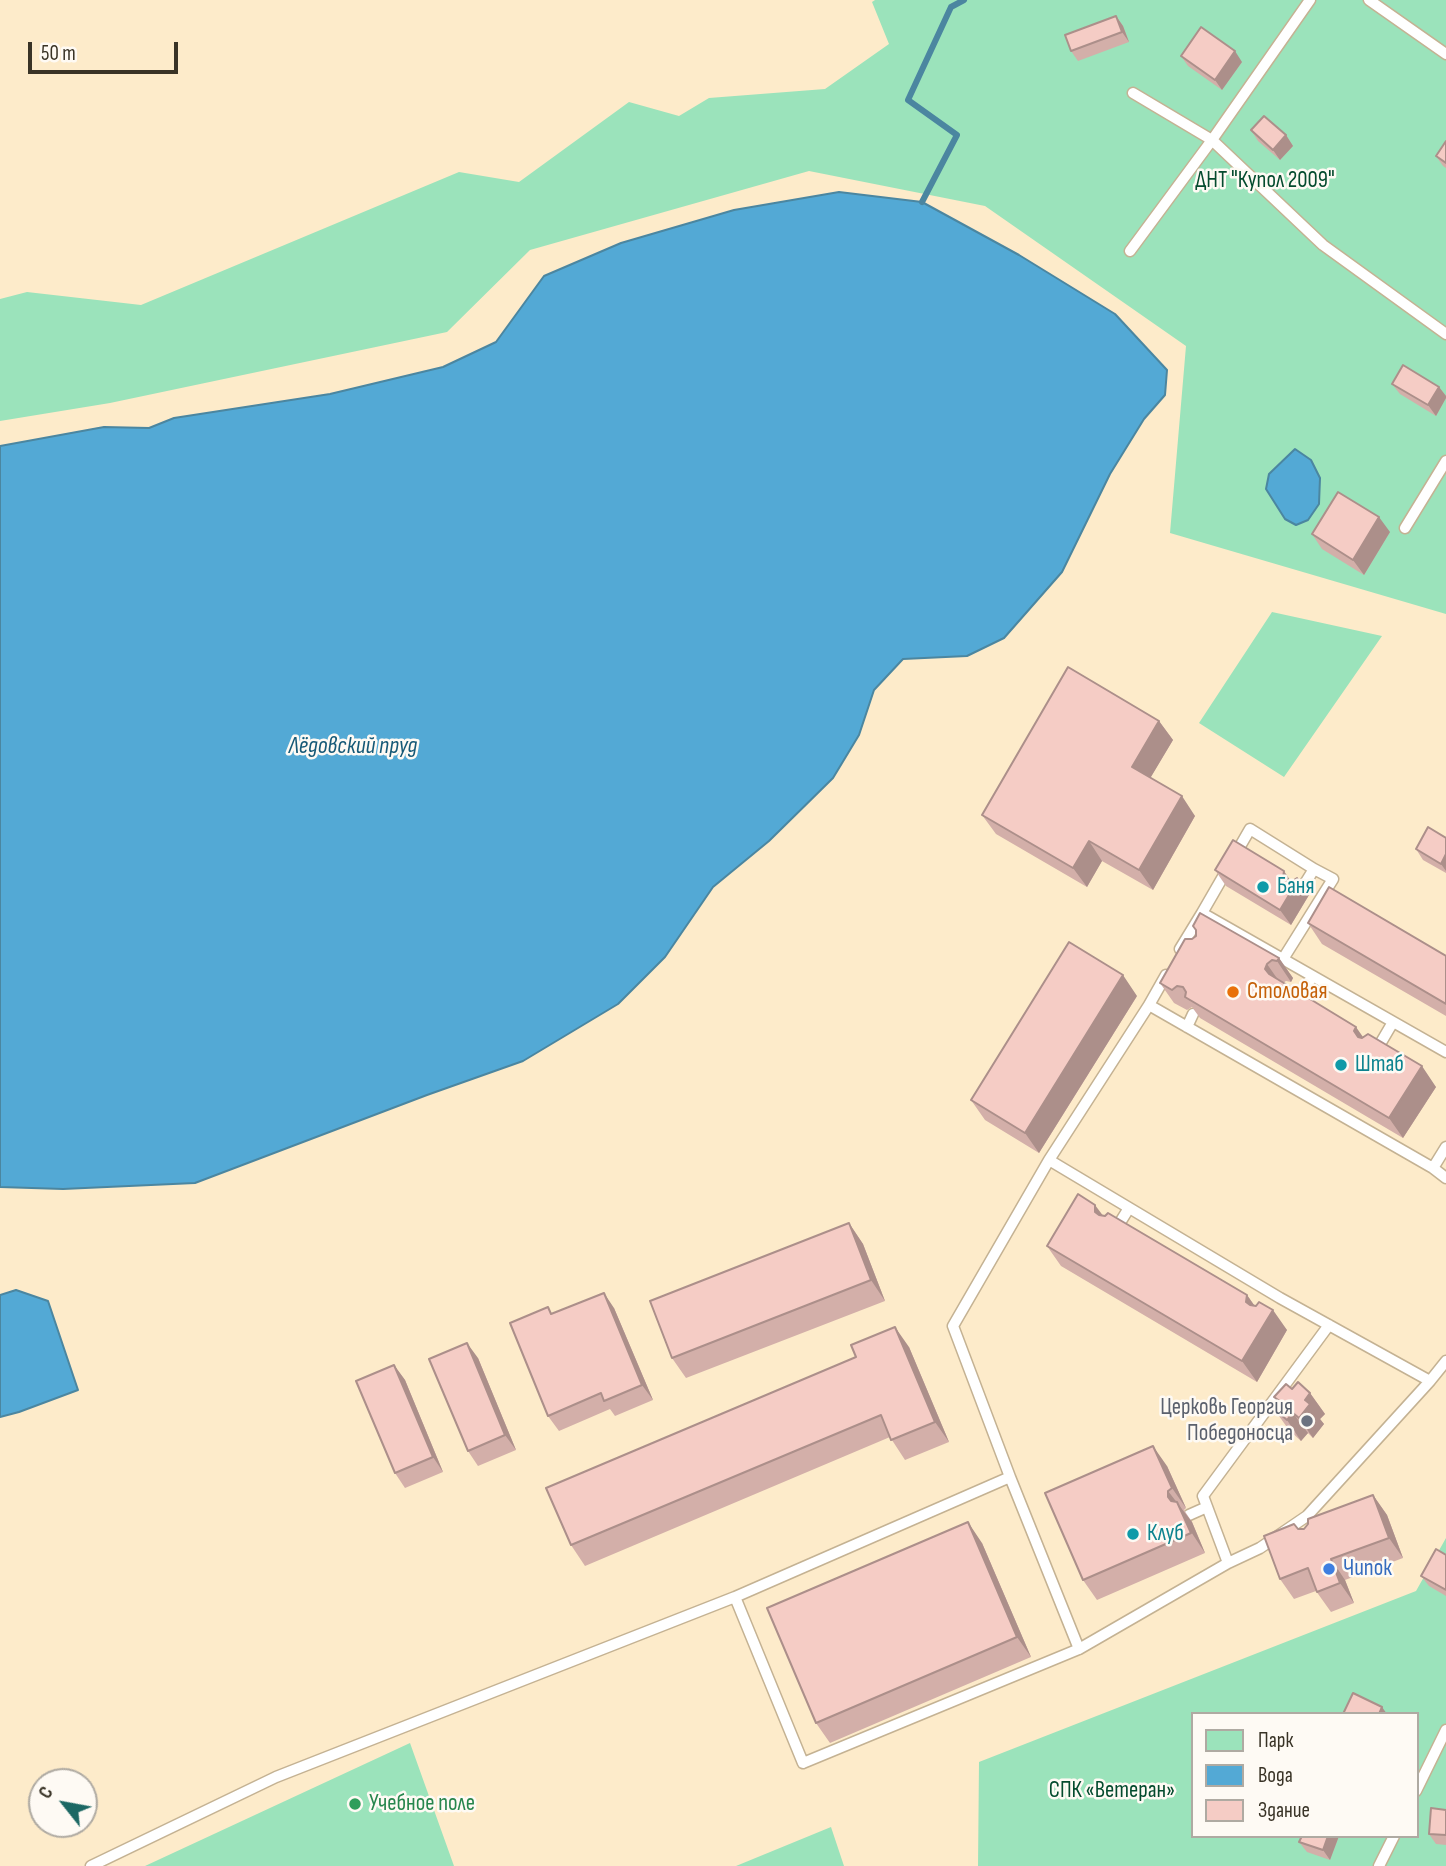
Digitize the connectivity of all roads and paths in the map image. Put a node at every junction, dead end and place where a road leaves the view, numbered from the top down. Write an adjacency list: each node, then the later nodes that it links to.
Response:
1 (1310, 0): 5 (lane)
2 (1369, 0): 3 (lane)
3 (1446, 54)
4 (1133, 93): 5 (lane)
5 (1212, 140): 6 (lane); 7 (lane)
6 (1130, 251)
7 (1446, 334)
8 (1446, 461): 9 (lane)
9 (1405, 528)
10 (1314, 869): 11 (lane); 12 (lane); 13 (lane)
11 (1301, 890)
12 (1202, 913): 13 (lane); 16 (lane)
13 (1283, 960): 14 (lane)
14 (1312, 976): 15 (lane); 18 (lane)
15 (1287, 989)
16 (1149, 1005): 19 (lane); 23 (lane)
17 (1193, 1014): 19 (lane)
18 (1393, 1022): 20 (lane); 21 (lane)
19 (1187, 1027): 24 (lane)
20 (1376, 1051)
21 (1446, 1052)
22 (1446, 1147): 24 (lane)
23 (1049, 1160): 26 (lane); 33 (lane)
24 (1433, 1168): 25 (lane)
25 (1446, 1178)
26 (1129, 1208): 27 (lane); 28 (lane)
27 (1116, 1229)
28 (1280, 1298): 29 (lane); 30 (lane)
29 (1273, 1308)
30 (1328, 1325): 32 (lane); 34 (lane)
31 (1446, 1362): 32 (lane)
32 (1430, 1381): 36 (lane)
33 (1010, 1477): 39 (lane); 40 (lane)
34 (1207, 1507): 35 (lane); 38 (lane)
35 (1189, 1515)
36 (1307, 1516): 37 (lane); 38 (lane)
37 (1311, 1529)
38 (1228, 1563): 40 (lane)
39 (734, 1597): 40 (lane); 44 (lane)
40 (1079, 1649)
41 (1446, 1730): 42 (lane)
42 (1418, 1787)
43 (1393, 1838): 45 (lane)
44 (92, 1866)
45 (1379, 1866)

